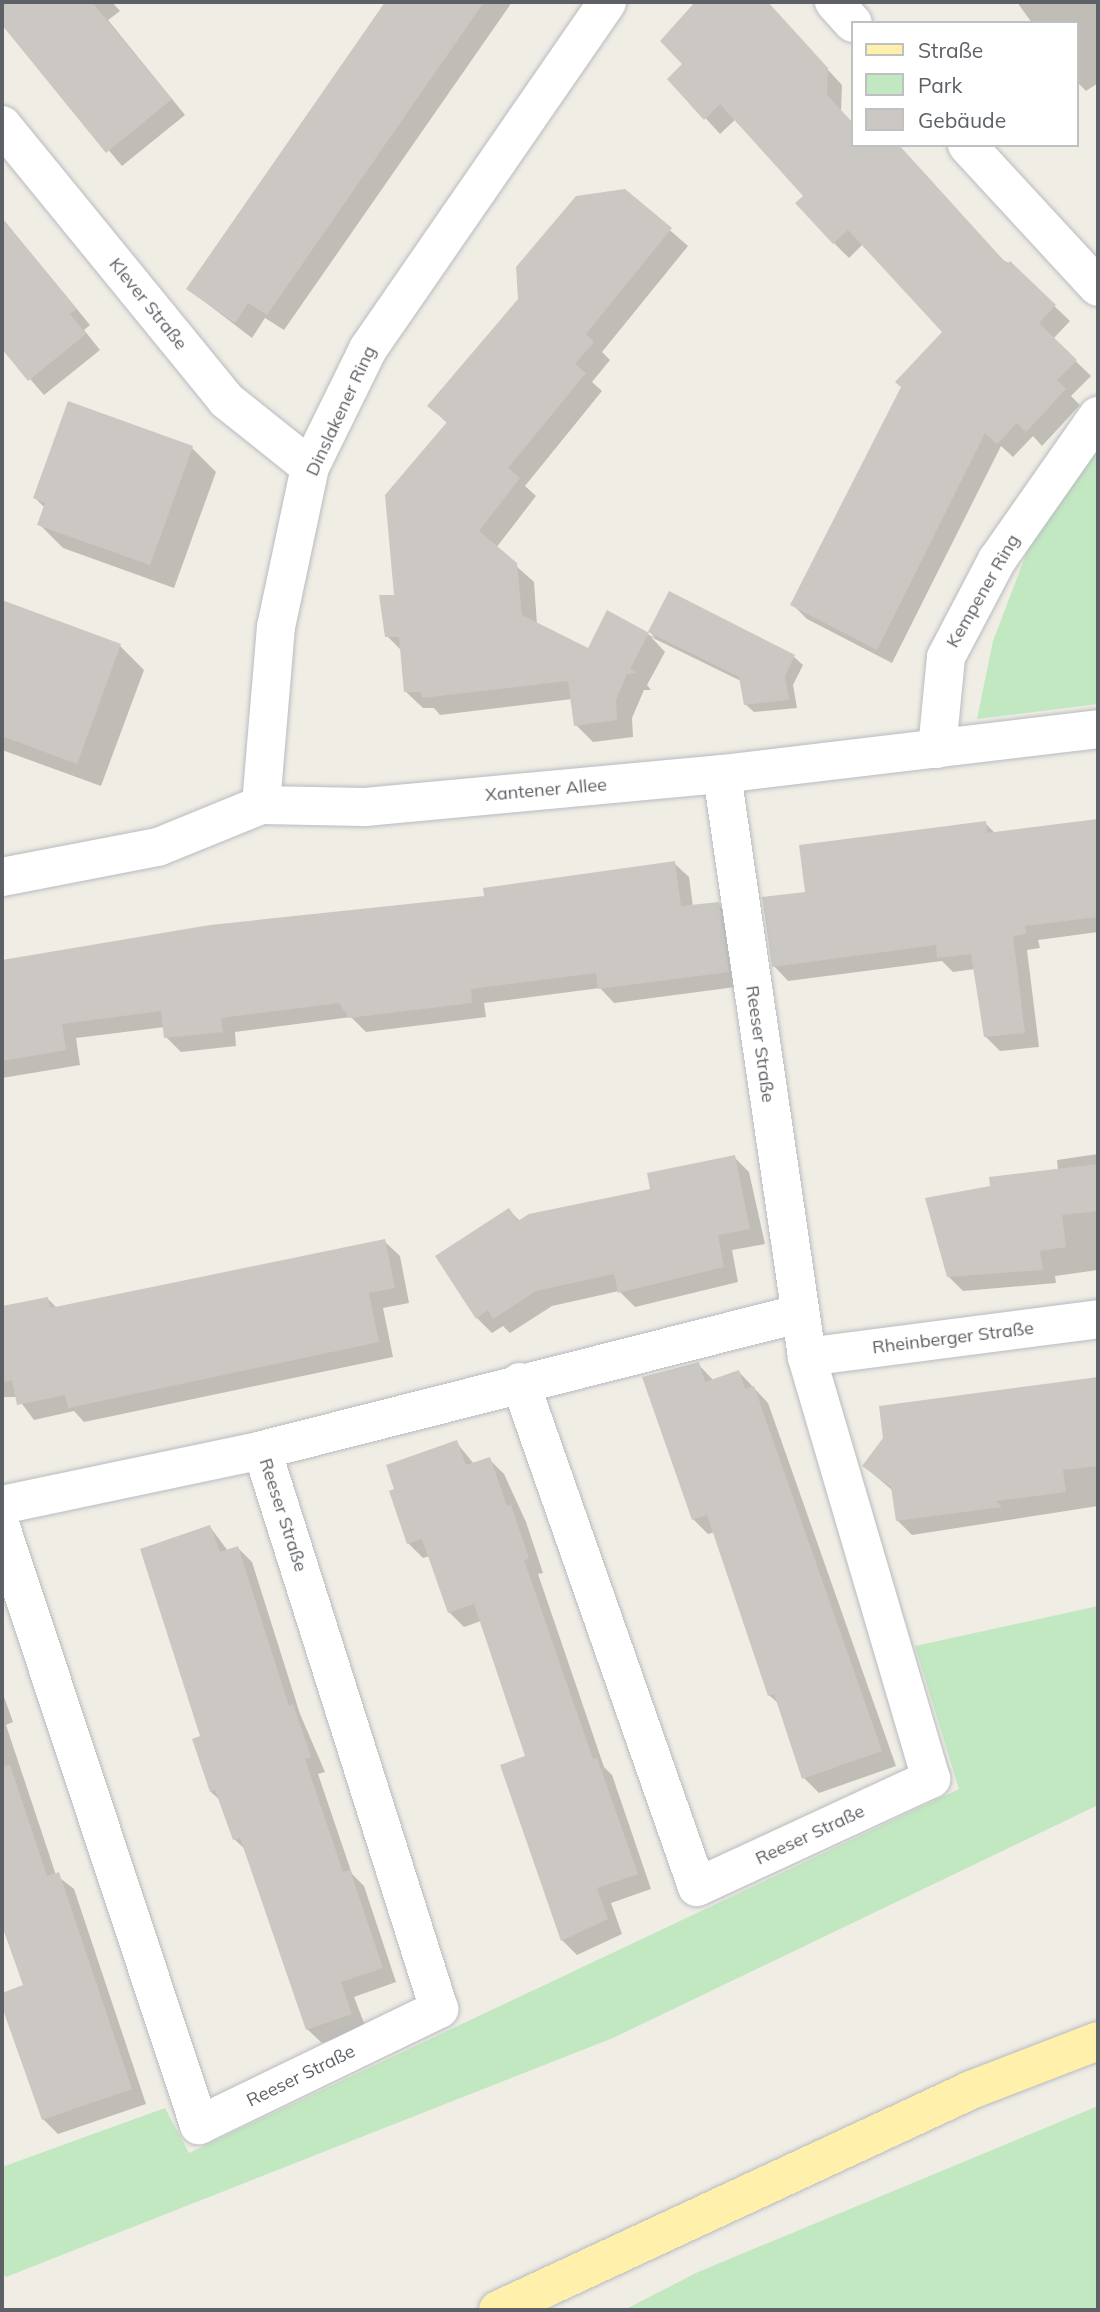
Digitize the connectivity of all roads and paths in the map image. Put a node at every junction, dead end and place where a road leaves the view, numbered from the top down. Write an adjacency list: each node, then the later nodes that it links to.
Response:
1 (607, 2): 8 (street, Dinslakener Ring)
2 (834, 2): 3 (street)
3 (852, 22)
4 (2, 125): 8 (street, Klever Straße)
5 (969, 147): 6 (street)
6 (1098, 287)
7 (1098, 416): 10 (street, Kempener Ring)
8 (310, 467): 12 (street, Dinslakener Ring)
9 (1098, 729): 10 (street, Xantener Allee)
10 (937, 749): 11 (street, Xantener Allee)
11 (722, 774): 12 (street, Xantener Allee); 14 (street, Reeser Straße)
12 (261, 805): 13 (street, Xantener Allee)
13 (2, 877)
14 (798, 1314): 16 (street, Reeser Straße); 17 (street, Reeser Straße)
15 (1098, 1320): 16 (street, Rheinberger Straße)
16 (807, 1357): 17 (street, Reeser Straße)
17 (520, 1382): 18 (street, Reeser Straße)
18 (262, 1450): 19 (street, Reeser Straße); 20 (street, Reeser Straße)
19 (2, 1505)
20 (2, 1530)
21 (1098, 2041): 22 (main road)
22 (498, 2310)

